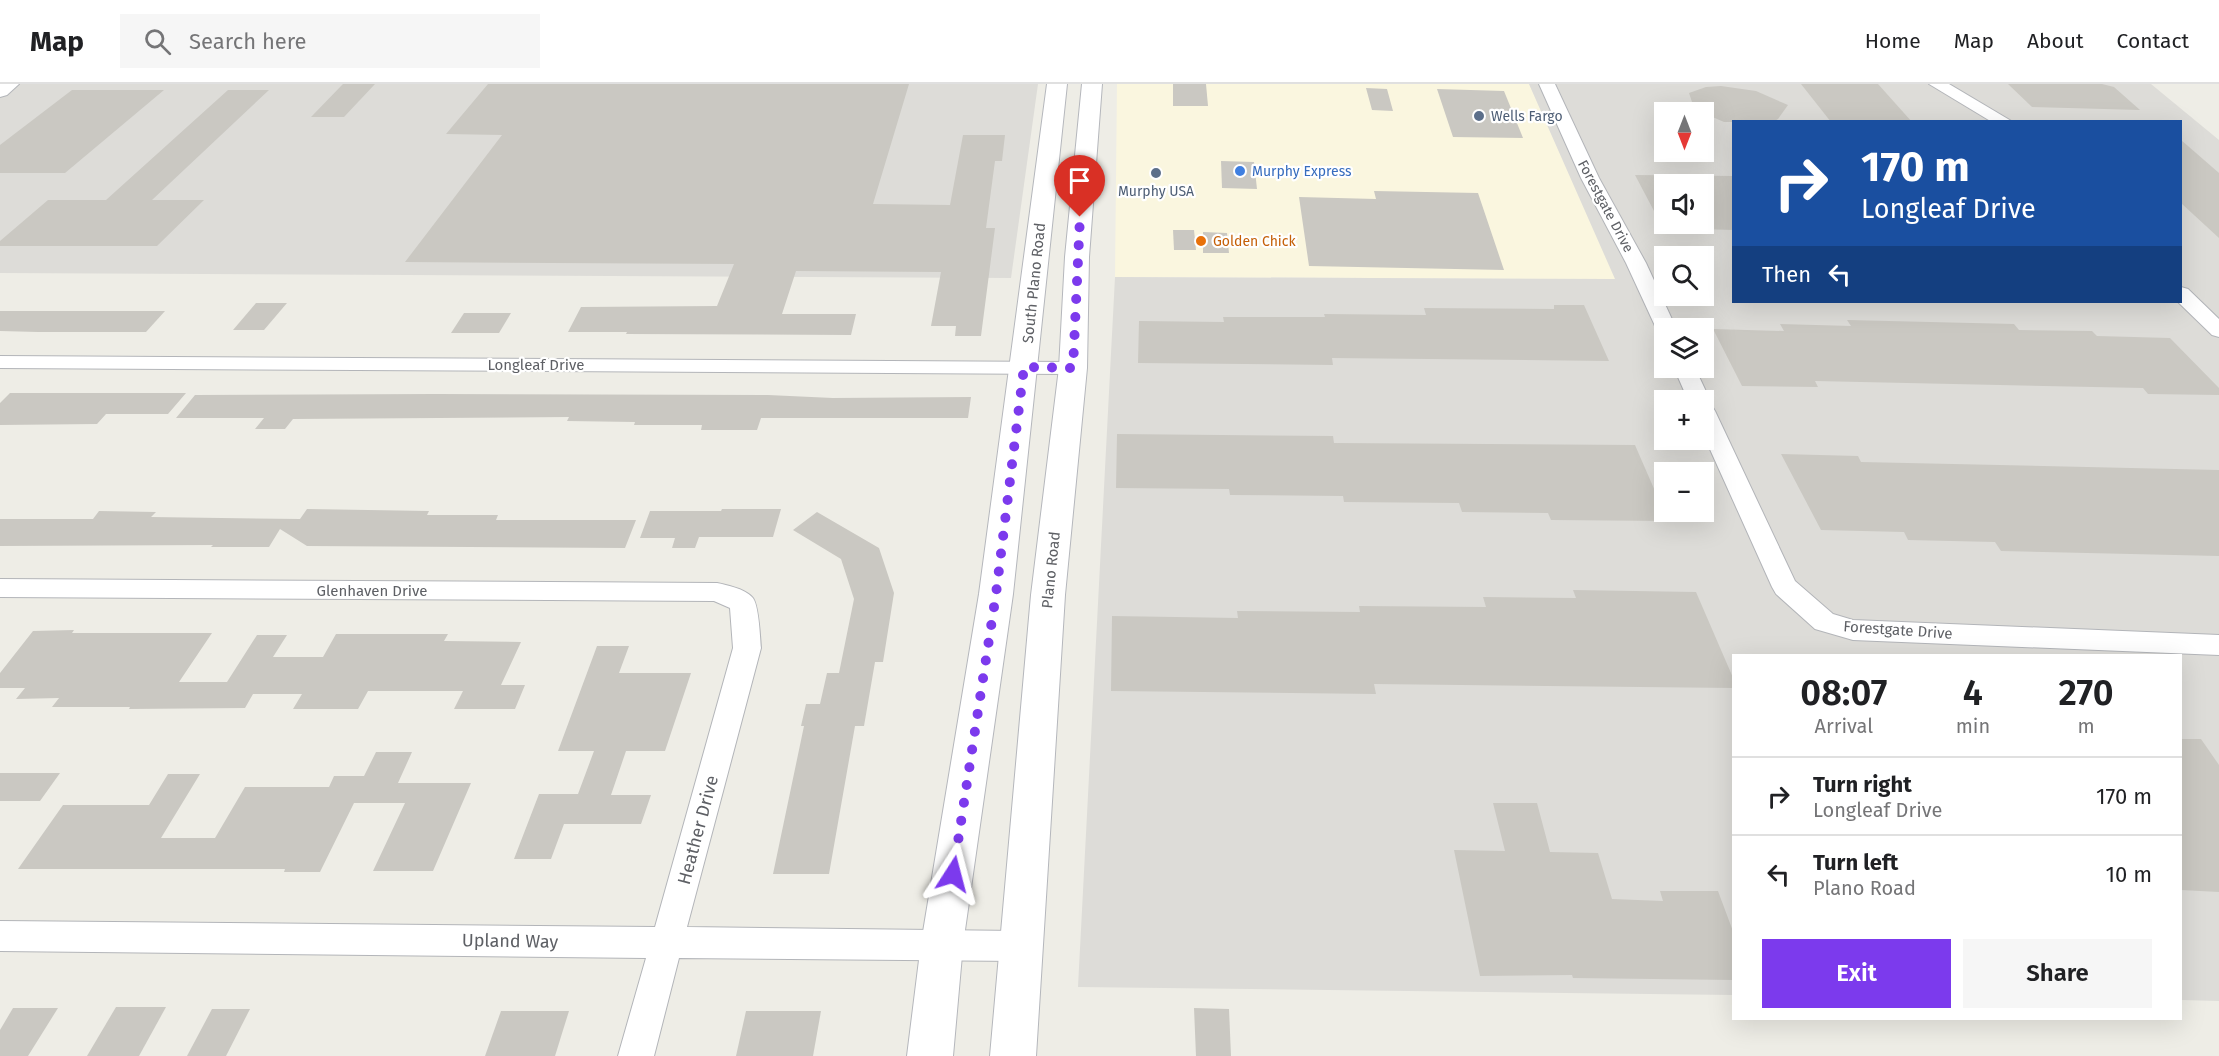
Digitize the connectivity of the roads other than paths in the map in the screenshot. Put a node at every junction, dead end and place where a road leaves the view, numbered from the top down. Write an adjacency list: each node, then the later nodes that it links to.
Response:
1 (9, 84): 6 (street)
2 (1057, 84): 12 (main road, South Plano Road)
3 (1092, 84): 13 (main road, Plano Road)
4 (1547, 84): 9 (street, Forestgate Drive)
5 (1937, 84): 7 (street)
6 (0, 91)
7 (2001, 120)
8 (2182, 294): 10 (street)
9 (1661, 318)
10 (2219, 331)
11 (0, 362): 12 (street, Longleaf Drive)
12 (1024, 367): 13 (street, Longleaf Drive); 20 (main road, South Plano Road)
13 (1073, 368): 21 (main road, Plano Road)
14 (1714, 433): 17 (street, Forestgate Drive)
15 (0, 588): 16 (street, Glenhaven Drive)
16 (743, 603): 19 (street, Heather Drive)
17 (2219, 645)
18 (0, 936): 19 (street, Upland Way)
19 (667, 942): 20 (street, Upland Way); 22 (street, Heather Drive)
20 (942, 944): 21 (street, Upland Way); 23 (main road, South Plano Road)
21 (1020, 945): 24 (main road, Plano Road)
22 (636, 1056)
23 (930, 1056)
24 (1013, 1056)

